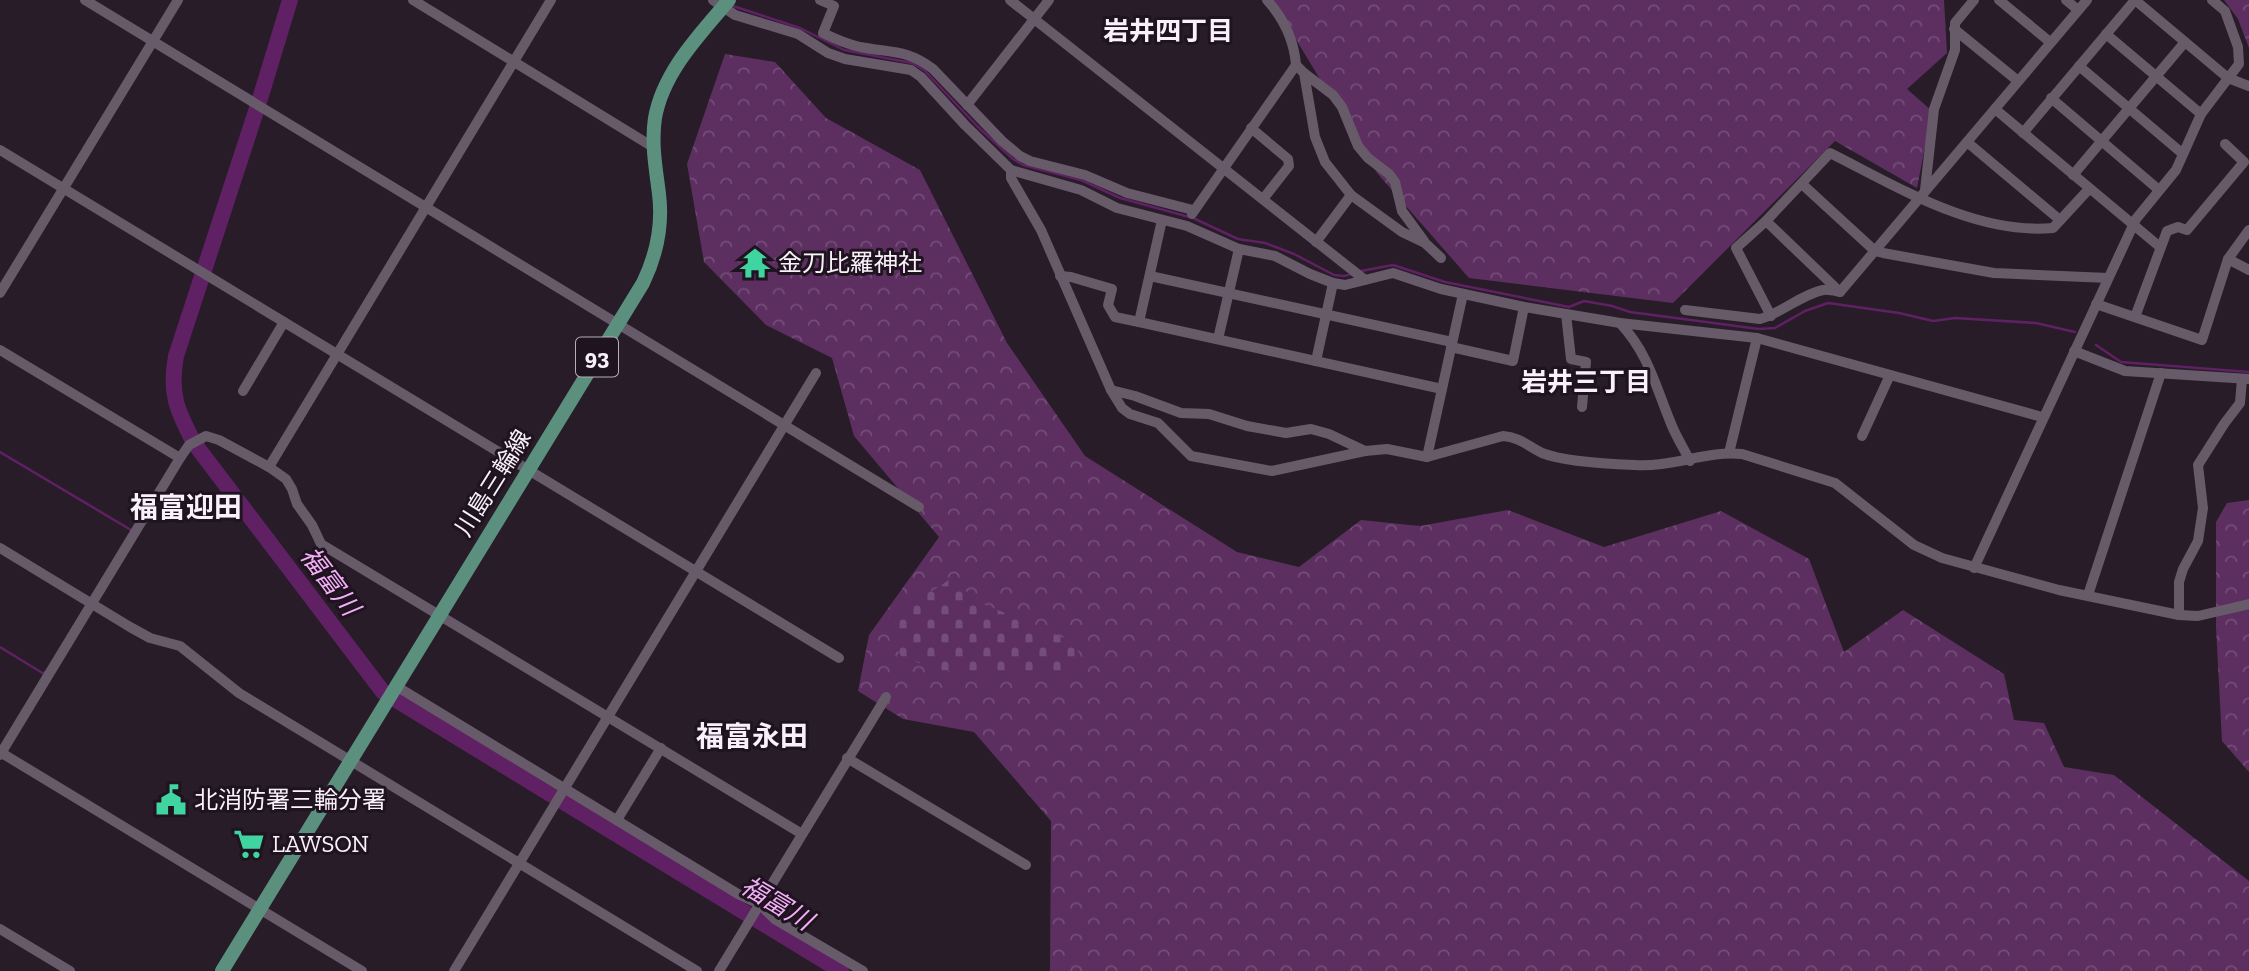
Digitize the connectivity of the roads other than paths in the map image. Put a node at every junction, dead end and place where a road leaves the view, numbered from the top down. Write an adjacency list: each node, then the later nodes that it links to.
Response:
1 (85, 0): 20 (street)
2 (177, 0): 20 (street)
3 (414, 0): 23 (street)
4 (551, 0): 23 (street)
5 (820, 0): 32 (street)
6 (1010, 0): 17 (street)
7 (1049, 0): 17 (street)
8 (1267, 0): 24 (street)
9 (1974, 0): 18 (street)
10 (1999, 0): 21 (street)
11 (2066, 0): 16 (street)
12 (2087, 0): 16 (street)
13 (2135, 0): 19 (street); 22 (street)
14 (2212, 0): 28 (street)
15 (722, 3): 41 (main road, 川島三輪線 / 93); 45 (street)
16 (2078, 10): 21 (street)
17 (1034, 19): 32 (street); 44 (street)
18 (1954, 29): 29 (street); 51 (street)
19 (2106, 34): 25 (street); 27 (street)
20 (152, 41): 48 (street); 54 (street)
21 (2050, 42): 29 (street)
22 (2185, 42): 27 (street); 28 (street)
23 (514, 61): 41 (street); 54 (street)
24 (1296, 65): 26 (street); 36 (street)
25 (2079, 66): 31 (street); 34 (street)
26 (1304, 74): 52 (street); 62 (street)
27 (2156, 76): 34 (street); 35 (street)
28 (2228, 78): 30 (street); 35 (street)
29 (2018, 81): 33 (street)
30 (2249, 86)
31 (2052, 98): 37 (street); 38 (street)
32 (967, 105): 55 (street)
33 (1995, 109): 37 (street); 39 (street)
34 (2129, 109): 38 (street); 43 (street)
35 (2200, 114): 43 (street)
36 (1251, 128): 44 (street); 53 (street)
37 (2023, 133): 46 (street)
38 (2102, 141): 46 (street); 50 (street)
39 (1967, 142): 51 (street); 57 (street)
40 (2225, 144): 63 (street)
41 (653, 147): 88 (main road, 川島三輪線 / 93)
42 (0, 150): 48 (street)
43 (2183, 155): 50 (street)
44 (1222, 168): 53 (street); 55 (street)
45 (1012, 170): 56 (street); 70 (street)
46 (2073, 175): 49 (street)
47 (1802, 184): 51 (street); 58 (street); 65 (street)
48 (63, 188): 75 (street); 85 (street)
49 (2089, 189): 57 (street); 59 (street)
50 (2159, 190): 59 (street)
51 (1922, 194): 57 (street); 65 (street)
52 (1350, 195): 61 (street); 62 (street)
53 (1263, 200): 61 (street)
54 (425, 207): 88 (street); 94 (street)
55 (1190, 218): 56 (street); 64 (street)
56 (1162, 220): 71 (street)
57 (2060, 220)
58 (1766, 221): 74 (street); 83 (street)
59 (2132, 226): 63 (street); 72 (street)
60 (2249, 230): 67 (street)
61 (1316, 242): 69 (street)
62 (1426, 243): 66 (street)
63 (2160, 247): 84 (street)
64 (1239, 249): 73 (street); 76 (street)
65 (1875, 251): 72 (street); 74 (street)
66 (1441, 258)
67 (2228, 258): 68 (street); 84 (street)
68 (2249, 270)
69 (1358, 275): 73 (street); 77 (street)
70 (1060, 276): 86 (street); 101 (street)
71 (1150, 276): 76 (street); 86 (street)
72 (2108, 278): 78 (street)
73 (1333, 283): 81 (street)
74 (1840, 292): 83 (street)
75 (0, 293)
76 (1229, 293): 81 (street); 90 (street)
77 (1463, 294): 79 (street); 91 (street)
78 (2096, 303): 84 (street); 93 (street)
79 (1524, 307): 82 (street); 91 (street)
80 (1685, 310): 83 (street)
81 (1326, 314): 91 (street); 95 (street)
82 (1566, 314): 87 (street); 103 (street)
83 (1771, 316)
84 (2135, 317)
85 (284, 322): 94 (street); 102 (street)
86 (1139, 322): 90 (street)
87 (1620, 323): 89 (street); 111 (street)
88 (618, 324): 105 (street); 113 (main road, 川島三輪線 / 93)
89 (1757, 338): 98 (street); 108 (street)
90 (1218, 339): 95 (street)
91 (1452, 345): 100 (street)
92 (0, 350): 109 (street)
93 (2074, 351): 97 (street); 104 (street)
94 (337, 354): 112 (street); 113 (street)
95 (1316, 361): 100 (street)
96 (816, 373): 105 (street)
97 (2161, 373): 99 (street); 118 (street)
98 (1890, 375): 104 (street); 106 (street)
99 (2245, 379): 122 (street)
100 (1442, 389): 110 (street)
101 (1111, 390): 107 (street); 107 (street)
102 (243, 391)
103 (1582, 407)
104 (2042, 417): 116 (street)
105 (785, 424): 114 (street); 117 (street)
106 (1862, 436)
107 (1364, 451): 110 (street)
108 (1729, 453): 111 (street); 116 (street)
109 (178, 457): 112 (street); 119 (street)
110 (1427, 457): 111 (street)
111 (1690, 460)
112 (269, 467): 121 (street)
113 (528, 468): 117 (street); 121 (main road, 川島三輪線 / 93)
114 (919, 506)
115 (0, 548): 119 (street)
116 (1974, 568): 118 (street)
117 (695, 571): 123 (street); 126 (street)
118 (2088, 595): 122 (street)
119 (89, 603): 128 (street); 130 (street)
120 (2249, 604): 122 (street)
121 (439, 614): 124 (main road, 川島三輪線 / 93); 126 (street)
122 (2179, 615)
123 (839, 658)
124 (395, 687): 130 (main road, 川島三輪線 / 93); 131 (street)
125 (886, 697): 129 (street)
126 (609, 716): 127 (street); 131 (street)
127 (661, 748): 132 (street); 133 (street)
128 (1, 753): 137 (street)
129 (847, 758): 133 (street); 135 (street)
130 (349, 761): 134 (street); 137 (main road, 川島三輪線 / 93)
131 (564, 790): 132 (street); 134 (street)
132 (617, 820): 136 (street)
133 (802, 834): 136 (street)
134 (519, 863): 142 (street); 143 (street)
135 (1026, 865)
136 (758, 906): 144 (street); 145 (street)
137 (259, 909): 140 (main road, 川島三輪線 / 93); 141 (street)
138 (1, 931): 139 (street)
139 (70, 971)
140 (222, 971)
141 (362, 971)
142 (454, 971)
143 (697, 971)
144 (719, 971)
145 (863, 971)

